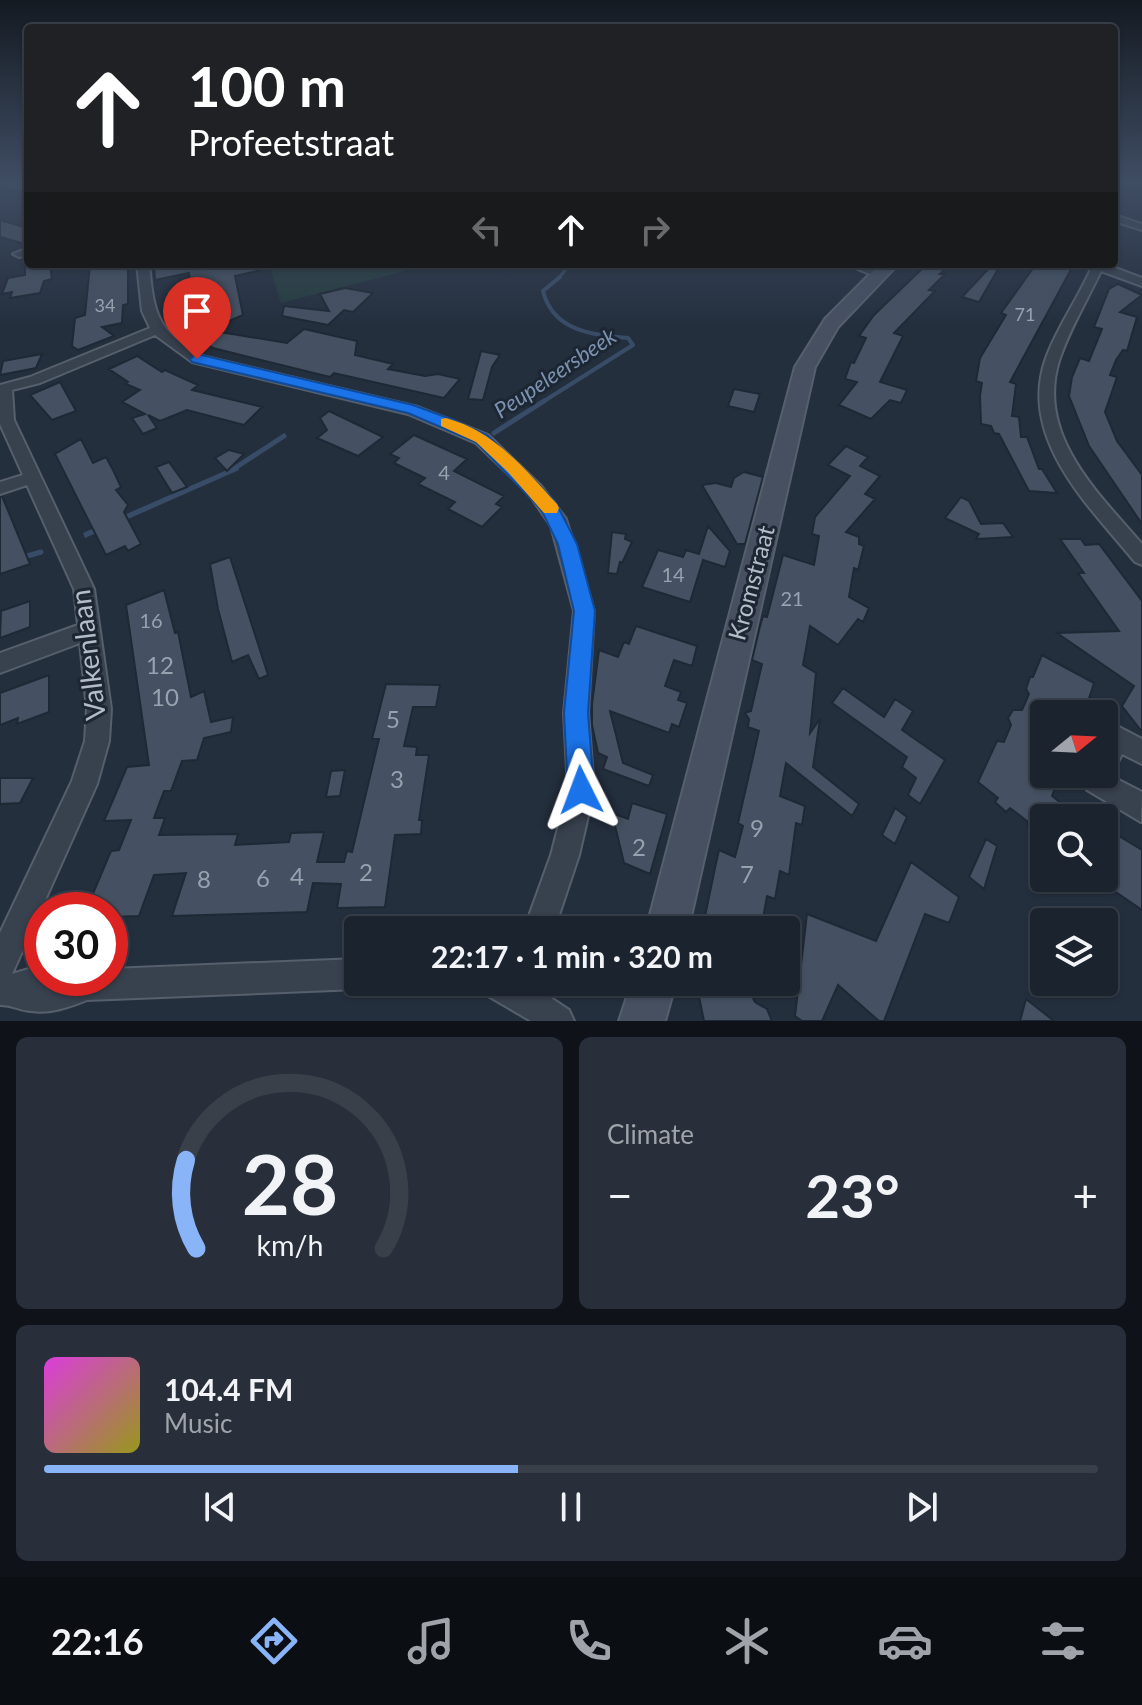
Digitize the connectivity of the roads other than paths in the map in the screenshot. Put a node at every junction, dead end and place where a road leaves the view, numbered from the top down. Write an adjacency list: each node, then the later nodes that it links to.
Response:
1 (143, 268): 6 (street)
2 (872, 268): 18 (main road, Kromstraat)
3 (1097, 268): 10 (street)
4 (1106, 268): 5 (street)
5 (1142, 282)
6 (156, 330): 7 (street); 17 (street)
7 (3, 389): 8 (street, Valkenlaan)
8 (31, 478): 9 (street); 11 (street, Valkenlaan)
9 (0, 488)
10 (1142, 557)
11 (88, 631): 12 (street); 19 (street, Valkenlaan)
12 (0, 663)
13 (1118, 739): 14 (street)
14 (1142, 752)
15 (1107, 788): 16 (street)
16 (1142, 805)
17 (544, 916)
18 (670, 916)
19 (0, 966)
20 (344, 975): 21 (street)
21 (11, 990)
22 (525, 996): 24 (street)
23 (650, 996): 25 (main road)
24 (558, 1021)
25 (642, 1021)

